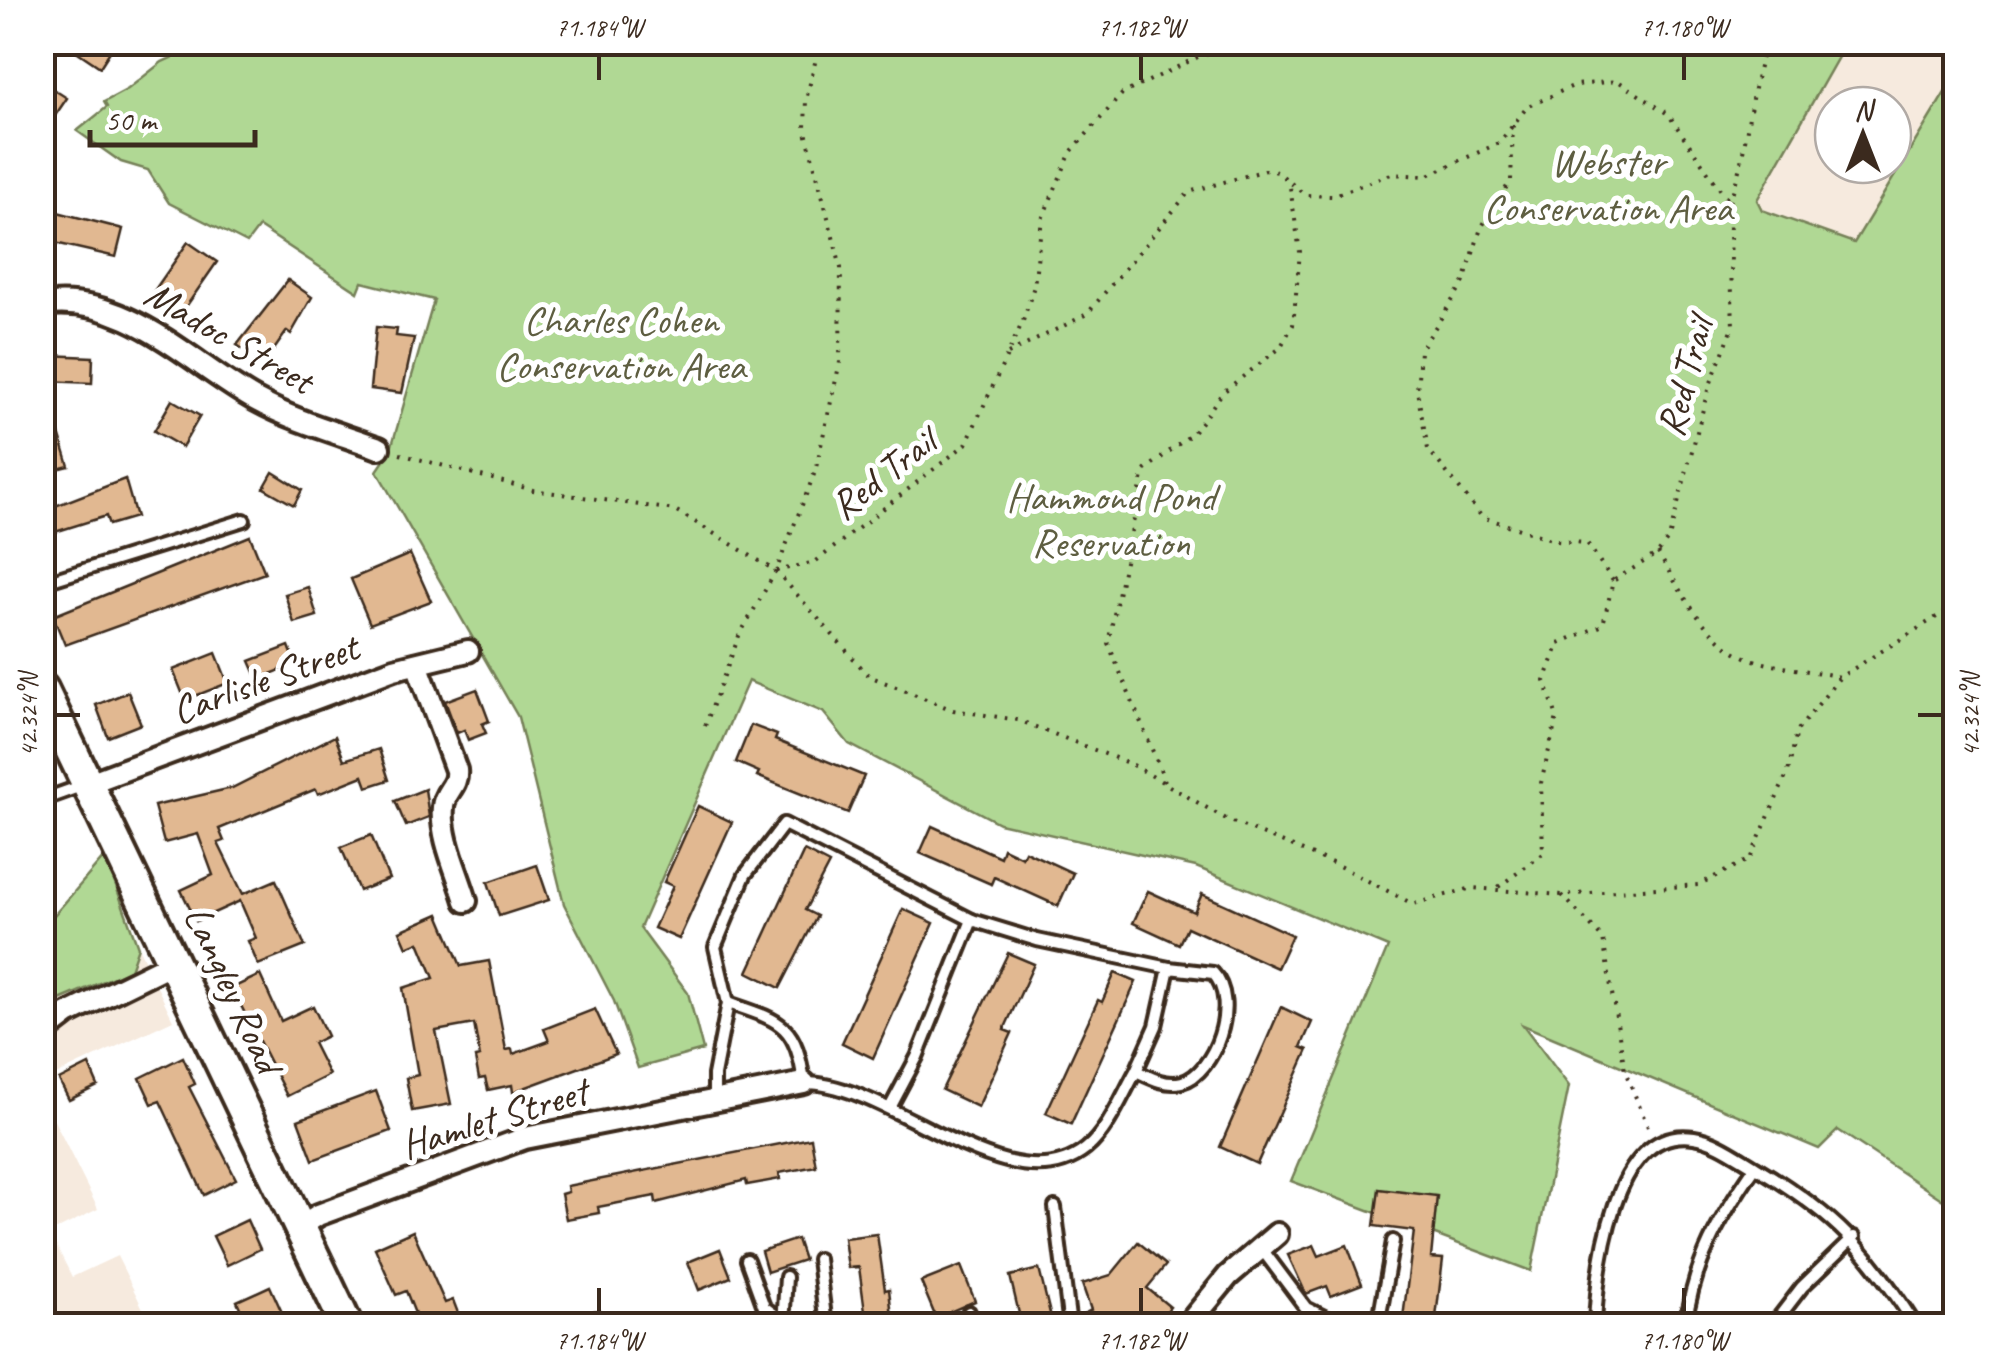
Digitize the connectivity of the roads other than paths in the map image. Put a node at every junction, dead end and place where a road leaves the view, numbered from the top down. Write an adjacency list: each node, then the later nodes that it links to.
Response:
1 (42, 305): 2 (street, Madoc Street)
2 (379, 448)
3 (244, 520): 4 (lane)
4 (42, 583)
5 (468, 651): 6 (street, Carlisle Street)
6 (417, 664): 8 (street, Carlisle Street); 10 (street)
7 (42, 689): 8 (street, Langley Road)
8 (89, 783): 9 (lane); 12 (street, Langley Road)
9 (42, 800)
10 (466, 902)
11 (972, 920): 13 (lane); 14 (lane); 19 (lane)
12 (176, 961): 15 (street); 22 (street, Langley Road)
13 (1169, 968): 16 (lane, Hamlet Street); 16 (lane)
14 (728, 1003): 17 (lane); 18 (lane)
15 (42, 1034)
16 (1136, 1072): 19 (lane, Hamlet Street)
17 (804, 1083): 18 (street, Hamlet Street); 19 (lane, Hamlet Street)
18 (714, 1099): 22 (street, Hamlet Street)
19 (891, 1106)
20 (1755, 1167): 24 (lane); 39 (lane); 40 (lane)
21 (1055, 1208): 35 (lane)
22 (300, 1227): 32 (street, Langley Road)
23 (1277, 1234): 26 (street)
24 (1854, 1238): 41 (lane); 42 (lane)
25 (1393, 1242): 38 (lane)
26 (1260, 1248): 36 (street); 37 (lane)
27 (818, 1259): 33 (lane)
28 (746, 1260): 31 (lane)
29 (786, 1277): 31 (lane)
30 (969, 1312): 34 (lane)
31 (783, 1323)
32 (347, 1326)
33 (826, 1326)
34 (974, 1326)
35 (1070, 1326)
36 (1187, 1326)
37 (1344, 1326)
38 (1378, 1326)
39 (1595, 1326)
40 (1685, 1326)
41 (1772, 1326)
42 (1916, 1326)

